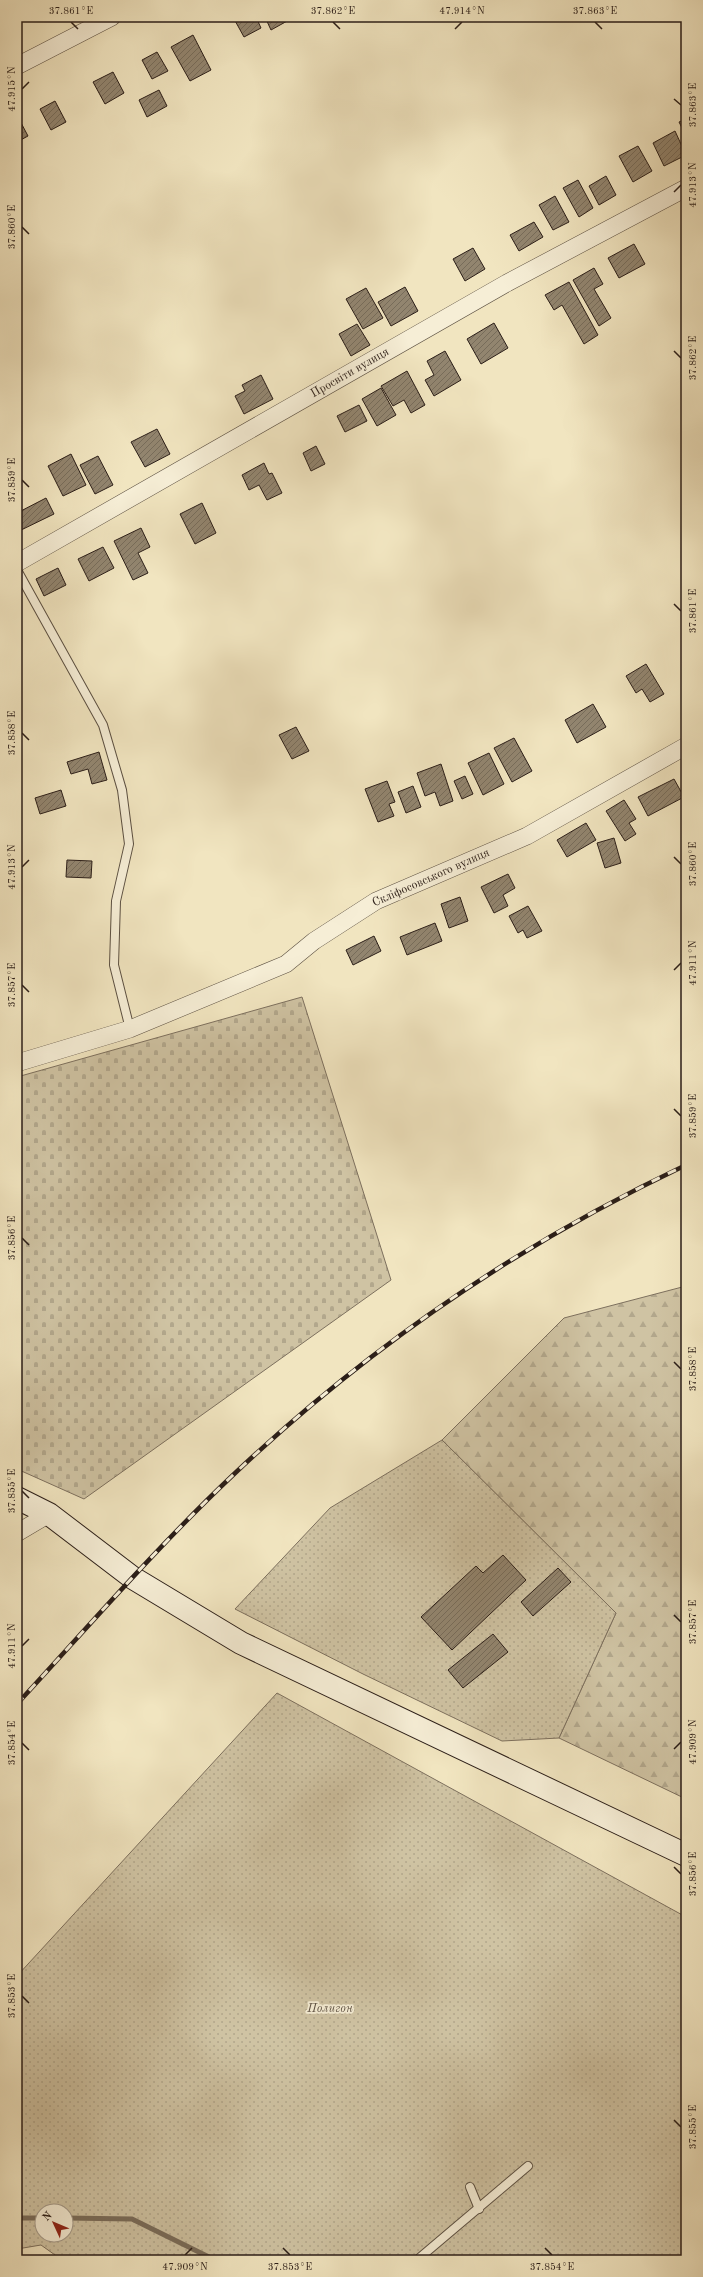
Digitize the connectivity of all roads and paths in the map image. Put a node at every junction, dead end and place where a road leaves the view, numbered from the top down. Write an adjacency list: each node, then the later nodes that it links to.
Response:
1 (112, 17): 2 (street)
2 (17, 66)
3 (686, 188): 4 (street, Просвіти вулиця)
4 (17, 563)
5 (17, 570): 7 (lane)
6 (686, 746): 7 (street, Скліфосовського вулиця)
7 (130, 1029): 8 (street, Скліфосовського вулиця)
8 (17, 1063)
9 (17, 1498): 10 (main road)
10 (49, 1514): 11 (street); 12 (main road)
11 (17, 1533)
12 (686, 1855)
13 (528, 2166): 15 (lane)
14 (470, 2187): 15 (lane)
15 (479, 2209): 16 (lane)
16 (417, 2260)

